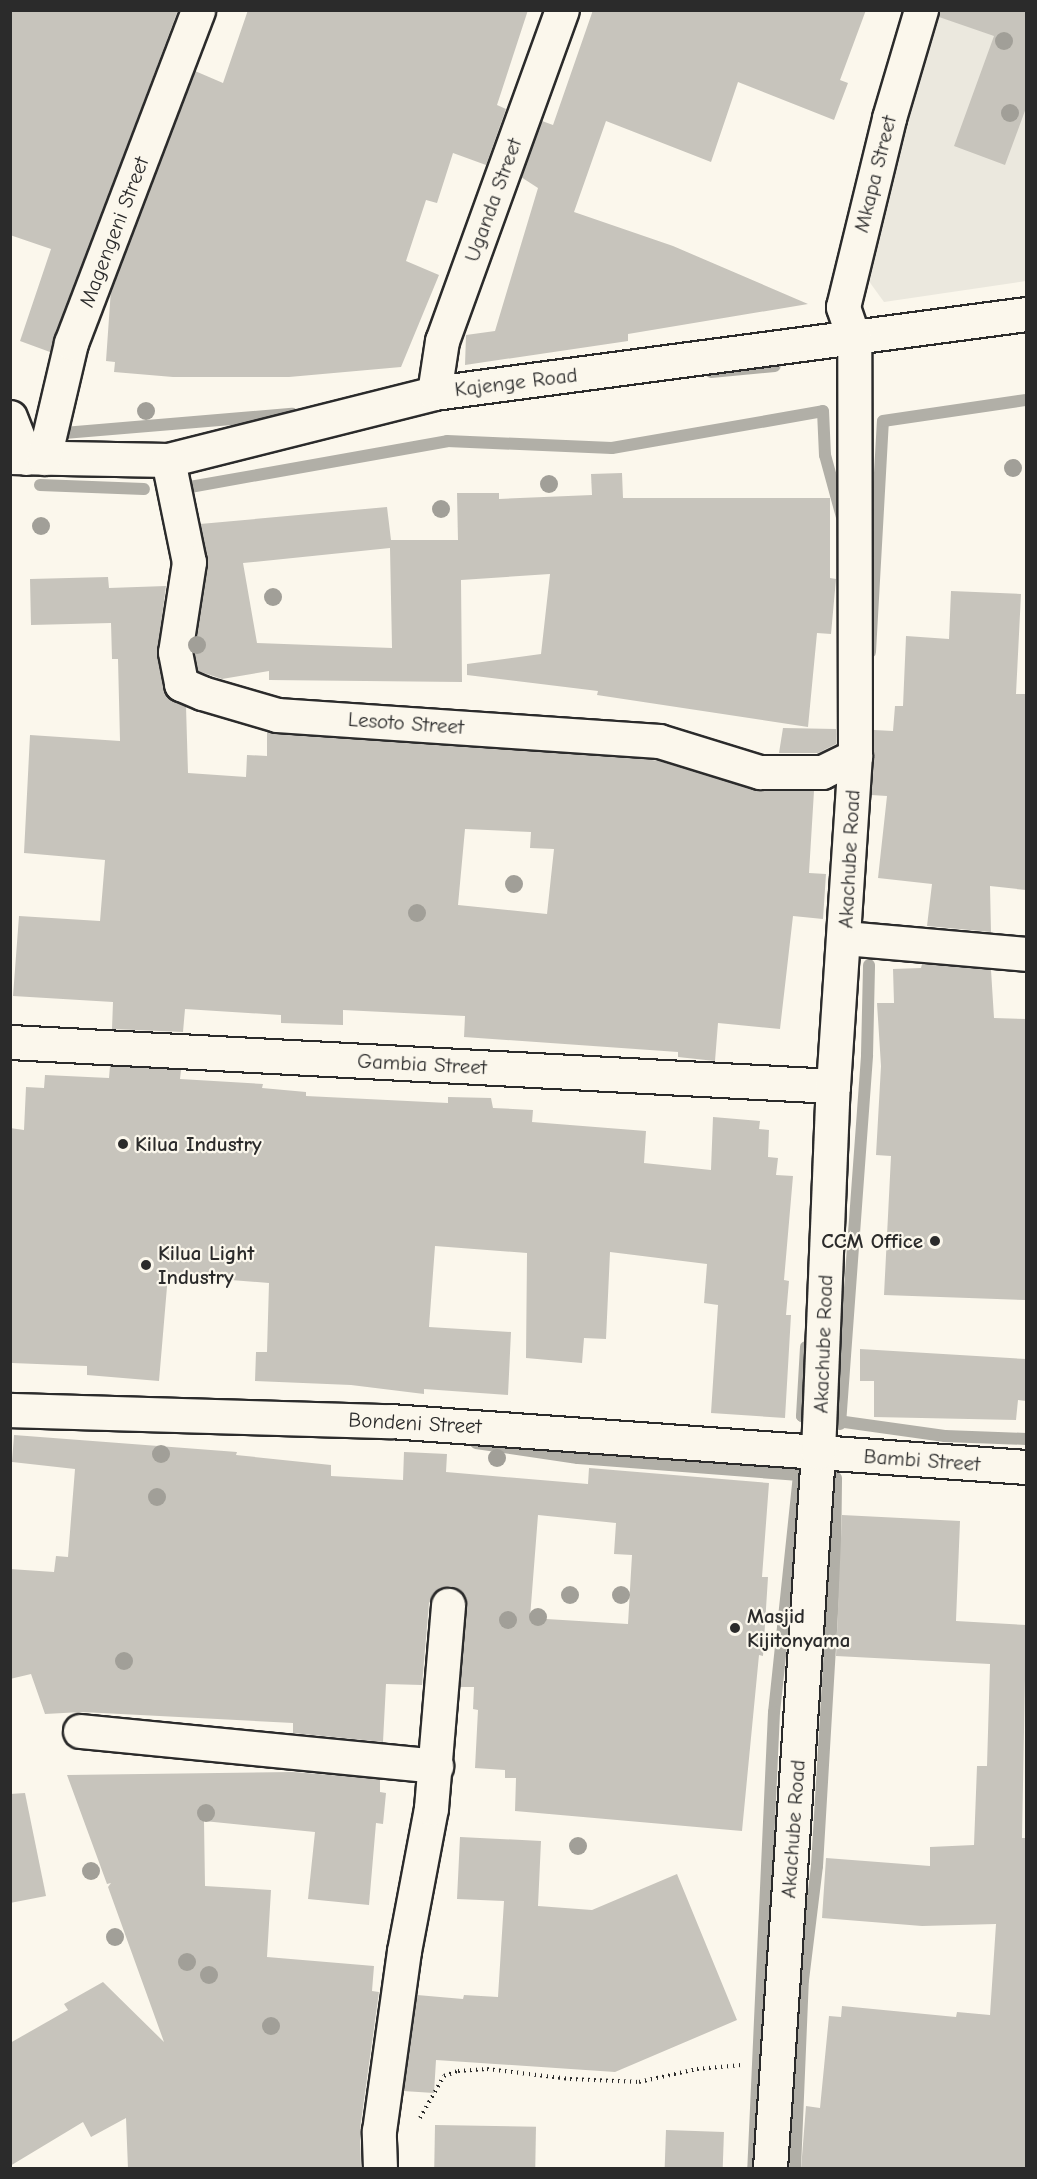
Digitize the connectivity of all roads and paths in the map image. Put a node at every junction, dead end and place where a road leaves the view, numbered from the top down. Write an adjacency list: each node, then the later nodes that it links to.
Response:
1 (198, 10): 8 (street, Magengeni Street)
2 (562, 10): 6 (street, Uganda Street)
3 (921, 10): 5 (street, Mkapa Street)
4 (1026, 314): 5 (street, Kajenge Road)
5 (854, 339): 6 (street, Kajenge Road); 10 (street, Akachube Road)
6 (434, 393): 9 (street, Kajenge Road)
7 (10, 417): 8 (street)
8 (27, 458): 9 (street, Kajenge Road)
9 (168, 460): 10 (street, Lesoto Street)
10 (855, 756): 11 (street, Akachube Road)
11 (844, 938): 12 (street); 14 (street, Akachube Road)
12 (1026, 954)
13 (10, 1042): 14 (street, Gambia Street)
14 (833, 1086): 16 (street, Akachube Road)
15 (10, 1410): 16 (street, Bondeni Street)
16 (818, 1452): 17 (street, Bambi Street); 21 (street, Akachube Road)
17 (1026, 1467)
18 (448, 1605): 20 (street)
19 (80, 1731): 20 (street)
20 (436, 1766): 22 (street)
21 (777, 2060): 22 (path); 24 (street, Akachube Road)
22 (379, 2131): 23 (street)
23 (380, 2169)
24 (770, 2169)

